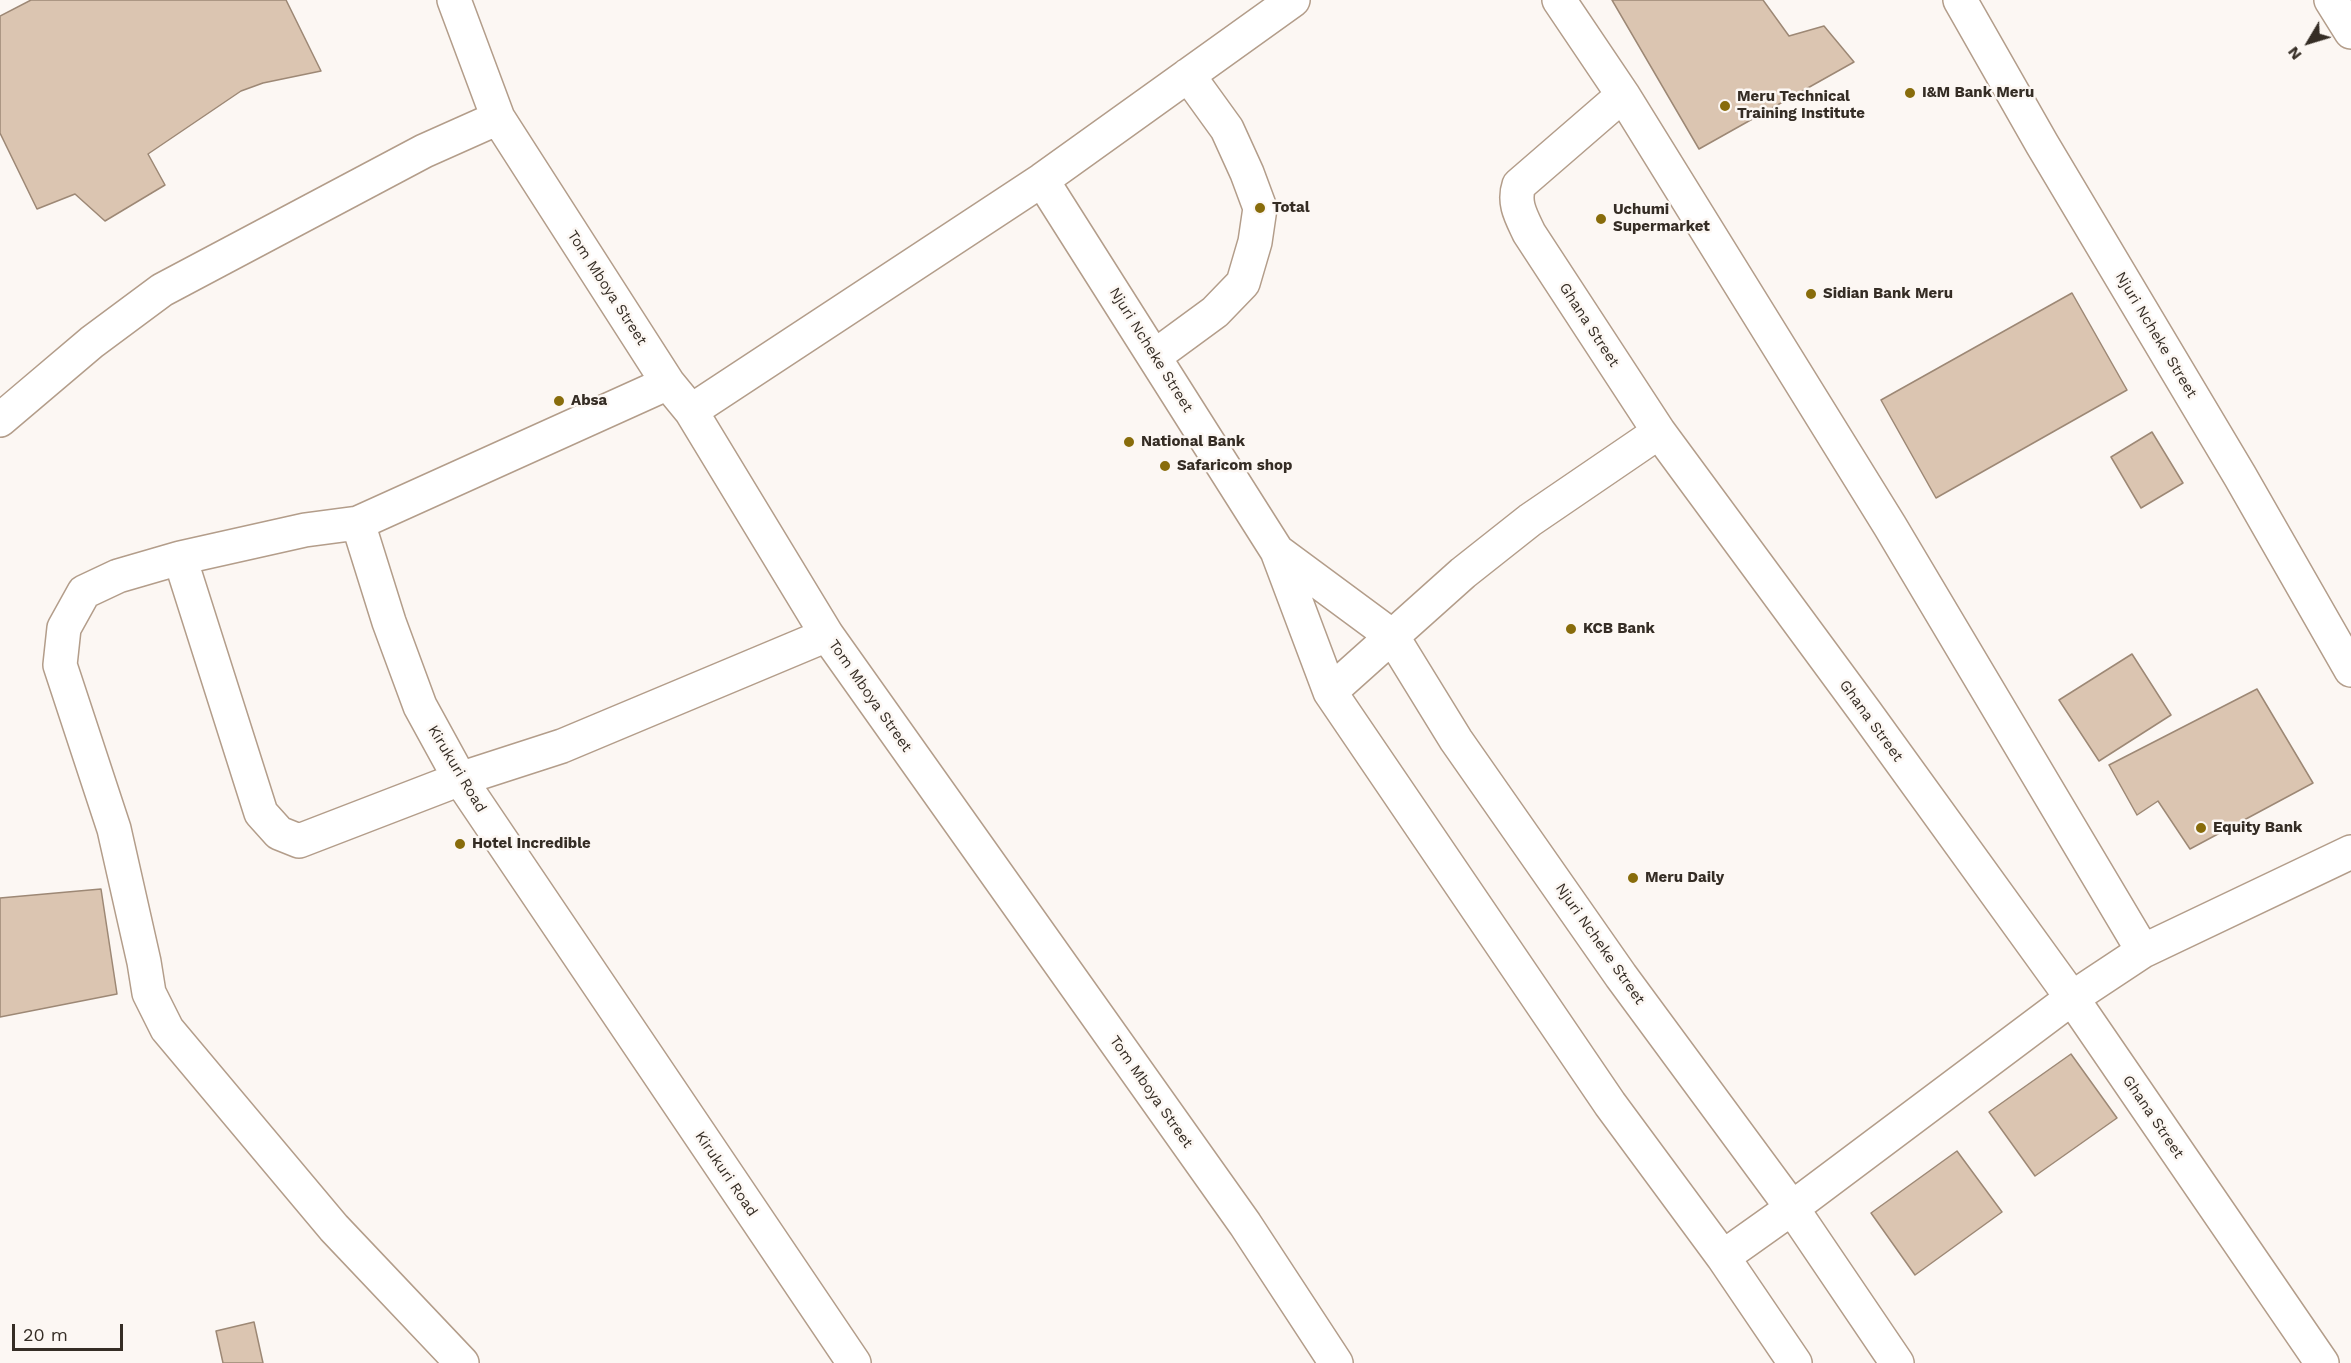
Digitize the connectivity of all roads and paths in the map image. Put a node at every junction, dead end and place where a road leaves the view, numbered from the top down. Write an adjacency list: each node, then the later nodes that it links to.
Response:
1 (454, 0): 9 (street, Tom Mboya Street)
2 (1293, 0): 7 (street)
3 (1559, 0): 8 (street)
4 (1959, 0): 21 (street, Njuri Ncheke Street)
5 (2331, 0): 6 (street)
6 (2351, 32)
7 (1188, 75): 10 (street); 11 (street)
8 (1623, 95): 15 (street, Ghana Street); 25 (street)
9 (498, 118): 12 (street, Tom Mboya Street); 14 (street)
10 (1042, 180): 11 (street, Njuri Ncheke Street); 13 (street)
11 (1155, 356): 17 (street, Njuri Ncheke Street)
12 (668, 383): 13 (street, Tom Mboya Street); 16 (street)
13 (691, 411): 19 (street, Tom Mboya Street)
14 (0, 420)
15 (1659, 432): 20 (street); 26 (street, Ghana Street)
16 (358, 523): 18 (street); 23 (street, Kirukuri Road)
17 (1277, 551): 20 (street, Njuri Ncheke Street); 22 (street, Njuri Ncheke Street)
18 (180, 558): 23 (street); 29 (street)
19 (827, 635): 23 (street); 31 (street, Tom Mboya Street)
20 (1392, 636): 22 (street); 27 (street, Njuri Ncheke Street)
21 (2351, 670)
22 (1330, 692): 28 (street, Njuri Ncheke Street)
23 (460, 779): 30 (street, Kirukuri Road)
24 (2351, 852): 25 (street)
25 (2144, 951): 26 (street)
26 (2072, 998): 27 (street); 34 (street, Ghana Street)
27 (1792, 1208): 28 (street); 33 (street, Njuri Ncheke Street)
28 (1723, 1257): 32 (street, Njuri Ncheke Street)
29 (462, 1363)
30 (854, 1363)
31 (1336, 1363)
32 (1795, 1363)
33 (1897, 1363)
34 (2322, 1363)

